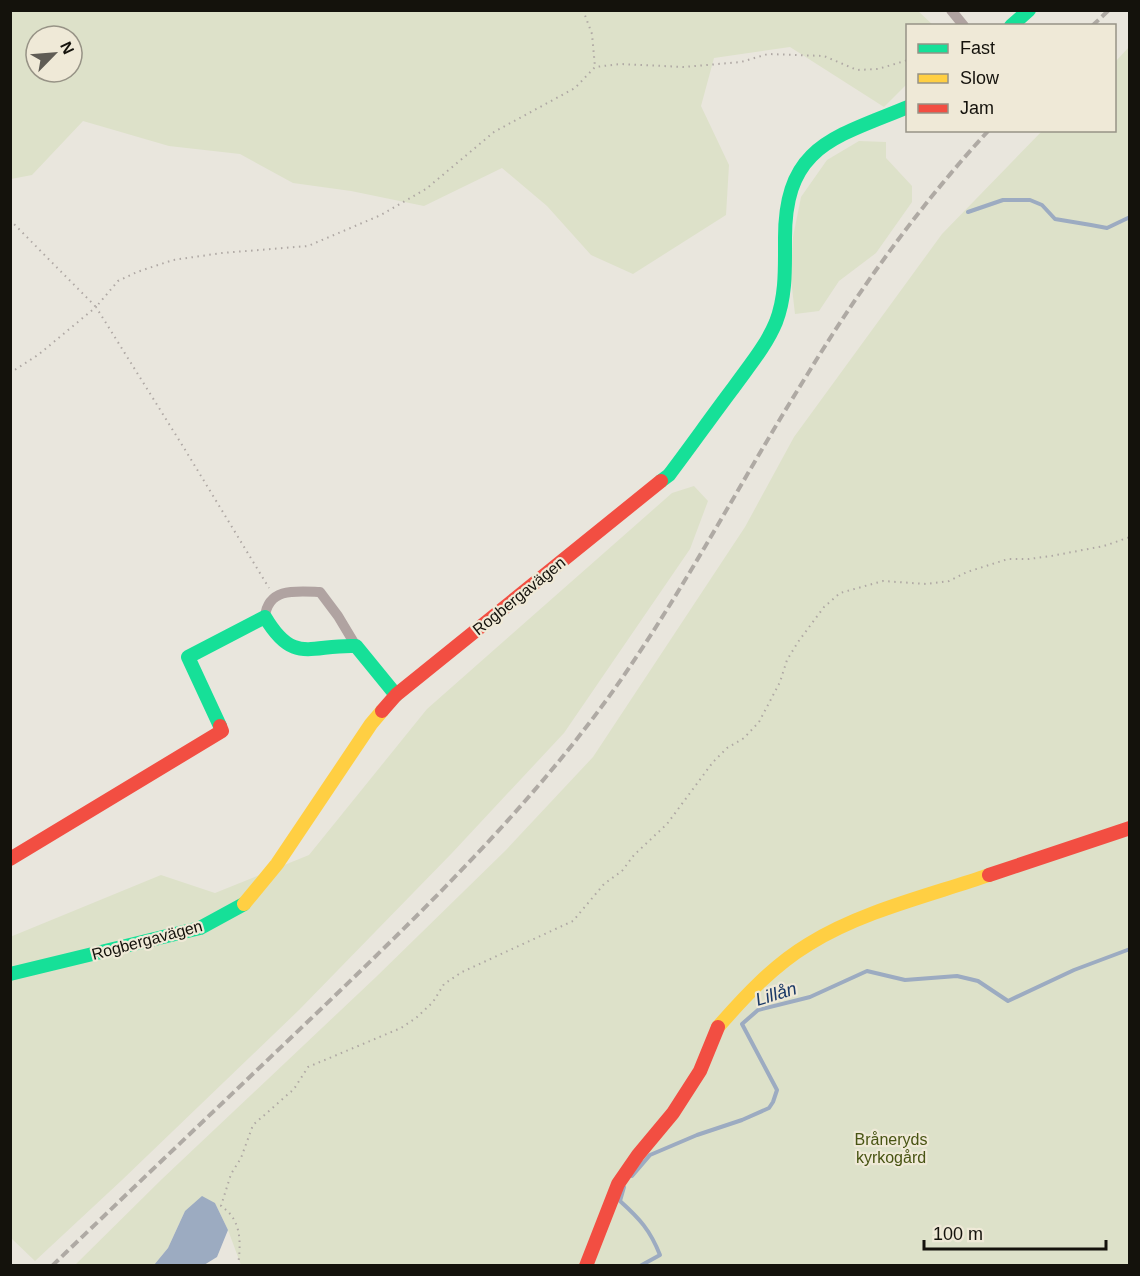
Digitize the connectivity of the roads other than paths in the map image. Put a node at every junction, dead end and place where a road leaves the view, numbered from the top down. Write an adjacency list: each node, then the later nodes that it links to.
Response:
1 (951, 10): 3 (street)
2 (1029, 10): 4 (street)
3 (962, 24)
4 (1013, 24)
5 (906, 108): 8 (street, Rogbergavägen)
6 (265, 617): 7 (street); 7 (street); 10 (street)
7 (356, 646): 8 (street)
8 (396, 695): 11 (street, Rogbergavägen)
9 (1130, 828): 12 (street)
10 (10, 859)
11 (10, 974)
12 (586, 1266)

